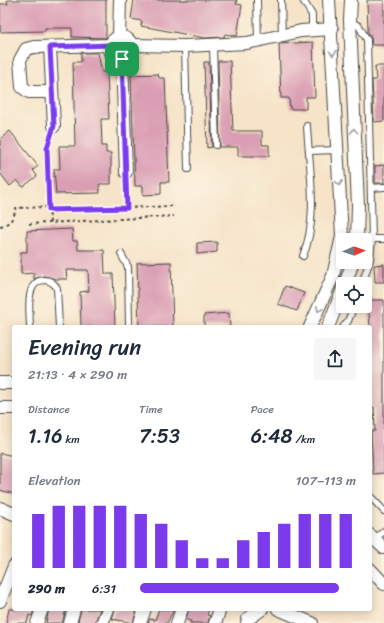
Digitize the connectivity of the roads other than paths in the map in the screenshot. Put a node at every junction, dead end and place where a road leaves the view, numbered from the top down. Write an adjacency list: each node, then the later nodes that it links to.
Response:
1 (120, 0): 11 (street)
2 (257, 0): 12 (lane)
3 (281, 0): 10 (lane)
4 (303, 0): 9 (lane)
5 (329, 0): 8 (street)
6 (351, 0): 7 (street)
7 (350, 20): 27 (lane); 29 (street, one-way to 7)
8 (332, 29): 9 (street); 22 (street, one-way to 22)
9 (312, 30): 10 (street)
10 (282, 36): 12 (street)
11 (115, 41): 13 (street); 16 (street); 17 (street)
12 (258, 41): 14 (street)
13 (132, 45): 15 (street); 17 (street)
14 (213, 45): 15 (street); 21 (lane)
15 (185, 46): 24 (lane)
16 (50, 47): 18 (street); 18 (street)
17 (122, 59): 25 (street)
18 (52, 92): 19 (street)
19 (54, 126)
20 (307, 126): 23 (lane)
21 (216, 145)
22 (337, 150): 23 (lane); 28 (street, one-way to 28)
23 (309, 151): 35 (lane)
24 (188, 169)
25 (126, 172)
26 (384, 187): 27 (lane)
27 (371, 188): 31 (lane)
28 (342, 218): 29 (street); 41 (street, one-way to 41)
29 (358, 218): 30 (street)
30 (357, 233)
31 (372, 233)
32 (372, 239): 33 (lane)
33 (384, 239)
34 (121, 254): 40 (lane)
35 (303, 256)
36 (336, 307): 42 (street)
37 (351, 313): 43 (lane)
38 (30, 325): 39 (lane)
39 (59, 325)
40 (129, 325)
41 (311, 325)
42 (329, 325)
43 (345, 325)
44 (0, 383): 45 (street)
45 (12, 384)
46 (0, 408): 47 (street)
47 (12, 408)
48 (372, 498): 50 (lane)
49 (0, 508): 51 (street)
50 (384, 511)
51 (12, 513)
52 (384, 531): 53 (lane)
53 (372, 537): 54 (street)
54 (384, 548)
55 (12, 571): 58 (street)
56 (372, 571): 57 (street)
57 (384, 584)
58 (0, 601)
59 (41, 611): 67 (street)
60 (73, 611): 68 (street)
61 (107, 611): 69 (street)
62 (144, 611): 70 (street)
63 (181, 611): 71 (street)
64 (259, 611): 72 (street)
65 (281, 611): 66 (street)
66 (295, 620): 73 (street)
67 (37, 623)
68 (70, 623)
69 (102, 623)
70 (140, 623)
71 (177, 623)
72 (247, 623)
73 (312, 623)

